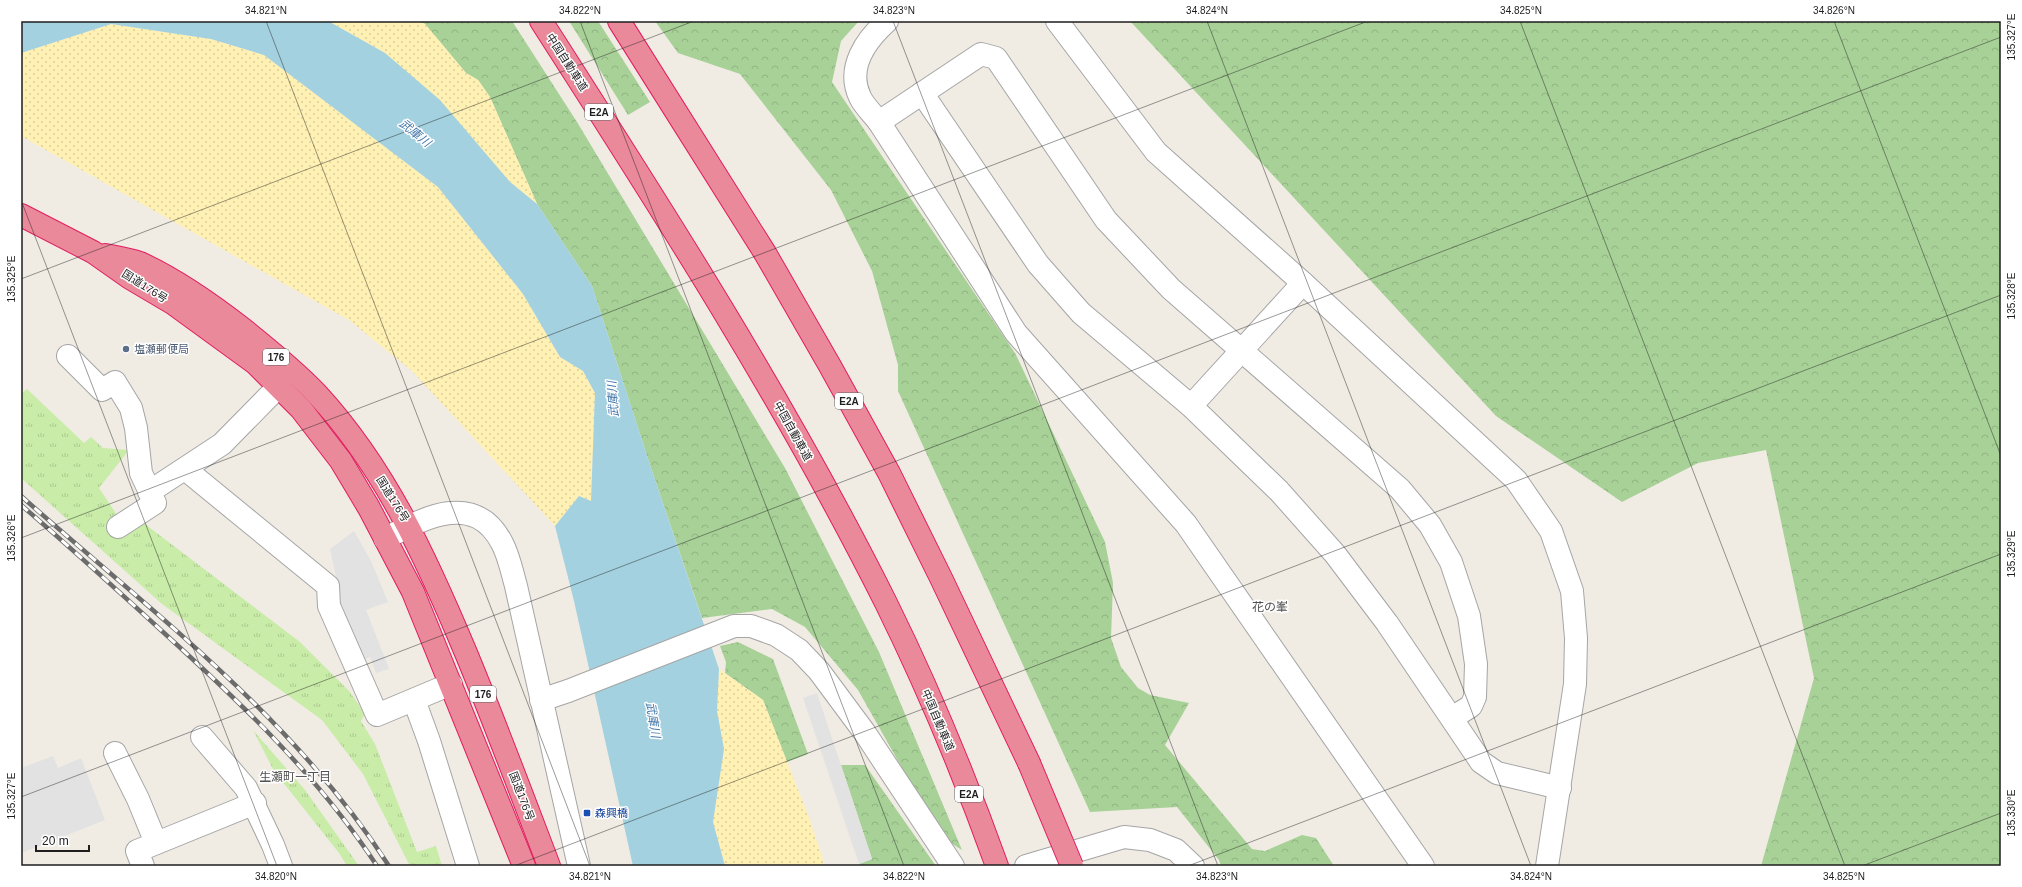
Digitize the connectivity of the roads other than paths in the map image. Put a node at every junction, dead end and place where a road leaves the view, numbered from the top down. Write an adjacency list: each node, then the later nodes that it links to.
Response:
1 (541, 21): 35 (highway, 中国自動車道 / E2A)
2 (619, 21): 37 (highway, E2A, bridge)
3 (887, 21): 6 (street)
4 (1057, 21): 9 (street)
5 (922, 93): 6 (street); 10 (street); 13 (street)
6 (879, 122): 39 (street)
7 (21, 215): 8 (highway, 国道176号 / 176)
8 (93, 252): 12 (highway, 国道176号 / 176); 16 (highway, 国道176号 / 176)
9 (1303, 283): 10 (street); 25 (street)
10 (1242, 350): 13 (street); 22 (street)
11 (68, 356): 15 (street)
12 (279, 386): 14 (street); 18 (highway, 国道176号 / 176)
13 (1191, 406): 22 (street)
14 (185, 469): 15 (street); 20 (street)
15 (149, 492): 17 (street)
16 (409, 525): 18 (street); 21 (street); 32 (highway, 国道176号 / 176)
17 (118, 527)
18 (385, 539): 19 (highway, 国道176号 / 176)
19 (451, 684): 20 (street); 31 (highway, 国道176号 / 176)
20 (414, 700): 30 (street)
21 (541, 700): 33 (street); 34 (street)
22 (1452, 718): 25 (street)
23 (202, 737): 26 (street)
24 (115, 753): 27 (street)
25 (1560, 788): 40 (street)
26 (255, 803): 27 (street); 29 (street)
27 (156, 843): 28 (street)
28 (143, 866)
29 (281, 866)
30 (468, 866)
31 (524, 866)
32 (550, 866)
33 (579, 866)
34 (953, 866)
35 (997, 866)
36 (1026, 866): 38 (street)
37 (1072, 866)
38 (1193, 866)
39 (1423, 866)
40 (1547, 866)

